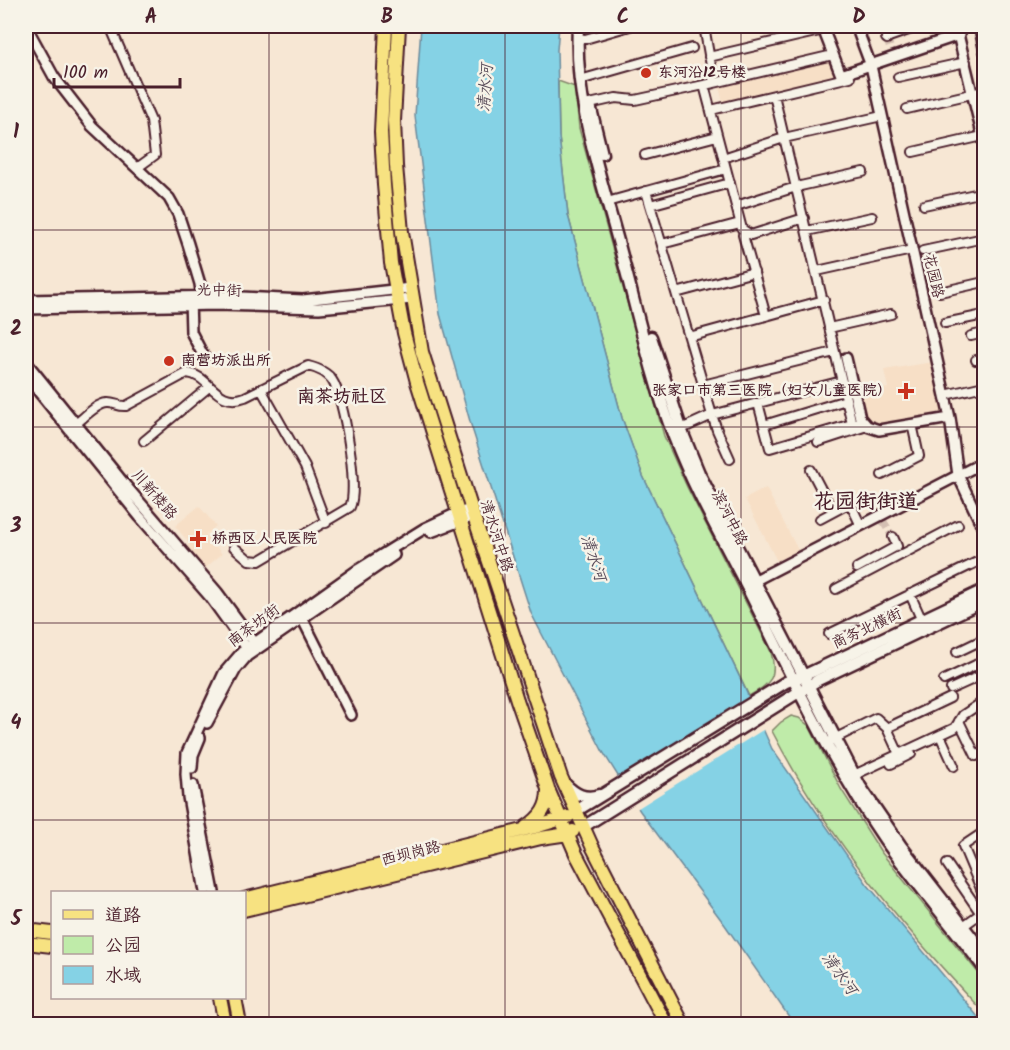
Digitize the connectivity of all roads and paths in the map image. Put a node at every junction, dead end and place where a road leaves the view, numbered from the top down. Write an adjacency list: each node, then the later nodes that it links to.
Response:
1 (26, 26): 40 (street)
2 (110, 26): 40 (street)
3 (386, 26): 66 (main road, 清水河中路)
4 (399, 26): 64 (main road, 清水河中路)
5 (578, 26): 14 (main road, 滨河中路)
6 (585, 26): 14 (main road, 滨河中路)
7 (630, 26): 14 (street)
8 (704, 26): 19 (street)
9 (856, 26): 21 (street, 花园路)
10 (920, 26): 15 (street)
11 (823, 28): 18 (street); 19 (street)
12 (958, 30): 20 (street); 21 (street)
13 (984, 33): 17 (street)
14 (581, 38): 24 (main road, 滨河中路)
15 (887, 39)
16 (692, 48): 24 (street)
17 (984, 52)
18 (834, 56): 22 (street); 25 (street)
19 (709, 57): 25 (street)
20 (966, 62): 23 (street); 28 (street)
21 (871, 66): 22 (street); 33 (street, 花园路)
22 (846, 76): 29 (street)
23 (898, 77)
24 (584, 80): 30 (main road, 滨河中路)
25 (714, 83): 26 (street)
26 (704, 85): 30 (street); 32 (street)
27 (984, 91): 28 (street)
28 (973, 94): 31 (street); 34 (street)
29 (774, 95): 32 (street); 36 (street)
30 (587, 104): 47 (main road, 滨河中路)
31 (907, 109)
32 (711, 110): 35 (street)
33 (882, 116): 36 (street); 58 (street, 花园路)
34 (983, 132): 37 (street)
35 (717, 136): 38 (street); 39 (street)
36 (784, 138): 39 (street); 44 (street)
37 (913, 152)
38 (645, 155)
39 (723, 158): 41 (street)
40 (137, 168): 70 (street)
41 (726, 170): 43 (street); 45 (street)
42 (862, 172): 44 (street)
43 (730, 183): 48 (street); 50 (street)
44 (796, 187): 50 (street); 52 (street)
45 (646, 191): 47 (street); 48 (street)
46 (984, 192): 49 (street)
47 (611, 201): 99 (main road, 滨河中路)
48 (650, 205): 57 (street)
49 (924, 205)
50 (736, 206): 53 (street)
51 (872, 217): 54 (street)
52 (804, 218): 54 (street); 55 (street)
53 (740, 223): 55 (street); 57 (street)
54 (807, 231): 60 (street)
55 (745, 232): 61 (street)
56 (984, 238): 59 (street)
57 (662, 244): 65 (street)
58 (912, 250): 60 (street); 90 (street, 花园路)
59 (923, 251)
60 (817, 271): 68 (street)
61 (754, 272): 65 (street); 74 (street)
62 (984, 282): 63 (street)
63 (940, 292)
64 (411, 293): 66 (street, 光中街); 108 (main road, 清水河中路)
65 (676, 293): 79 (street)
66 (397, 295): 70 (street, 光中街); 109 (main road, 清水河中路)
67 (26, 300): 69 (street, 光中街)
68 (824, 300): 74 (street); 76 (street)
69 (190, 301): 70 (street, 光中街); 71 (street, 光中街); 81 (street)
70 (202, 301)
71 (26, 309)
72 (891, 314): 76 (street)
73 (984, 315): 75 (street)
74 (766, 316): 79 (street)
75 (945, 323)
76 (829, 328): 80 (street)
77 (984, 333): 78 (street)
78 (971, 336)
79 (689, 337): 86 (street)
80 (834, 352): 85 (street); 86 (street)
81 (204, 357)
82 (846, 358): 95 (street)
83 (26, 362): 98 (street, 川新楼路)
84 (26, 376): 98 (street, 川新楼路)
85 (842, 381): 91 (street); 92 (street)
86 (704, 386): 93 (street)
87 (984, 386): 90 (street)
88 (209, 387): 89 (street); 98 (street); 100 (street)
89 (261, 389): 111 (street); 111 (street)
90 (945, 395): 94 (street, 花园路)
91 (846, 400): 95 (street); 97 (street)
92 (758, 403): 93 (street); 97 (street)
93 (712, 415): 99 (street); 102 (street)
94 (950, 418): 96 (street); 106 (street, 花园路)
95 (861, 424): 96 (street); 97 (street); 101 (street)
96 (912, 424): 105 (street)
97 (764, 425)
98 (73, 427): 130 (street, 川新楼路)
99 (677, 431): 121 (main road, 滨河中路)
100 (144, 441)
101 (818, 442)
102 (730, 459)
103 (984, 462): 106 (street)
104 (811, 470): 107 (street)
105 (882, 475)
106 (958, 475): 113 (street); 114 (street, 花园路)
107 (832, 512): 110 (street); 113 (street)
108 (472, 513): 109 (street, 南茶坊街); 149 (main road, 清水河中路)
109 (459, 517): 126 (street, 南茶坊街); 150 (main road, 清水河中路)
110 (820, 519)
111 (326, 523): 117 (street)
112 (958, 525): 118 (street)
113 (861, 526): 121 (street)
114 (984, 530)
115 (892, 537): 116 (street)
116 (897, 546): 118 (street); 120 (street)
117 (234, 547)
118 (902, 554): 122 (street)
119 (977, 562): 124 (street)
120 (857, 568)
121 (750, 583): 134 (main road, 滨河中路)
122 (836, 589)
123 (984, 590): 127 (main road, 商务北横街)
124 (910, 594): 127 (street); 128 (street)
125 (984, 600): 127 (main road, 商务北横街)
126 (300, 614): 130 (street, 南茶坊街); 138 (street)
127 (924, 624): 134 (main road, 商务北横街)
128 (829, 634)
129 (984, 639): 131 (street)
130 (253, 648): 161 (street, 南茶坊街); 162 (street, 南茶坊街)
131 (957, 652)
132 (981, 663): 133 (street); 135 (street)
133 (944, 680)
134 (801, 683): 142 (main road, 滨河中路); 151 (main road, 商务北横街); 152 (main road, 商务北横街)
135 (951, 689)
136 (950, 698): 140 (street)
137 (984, 701): 139 (street)
138 (351, 715)
139 (959, 721): 141 (street); 144 (street)
140 (887, 728): 142 (street); 145 (street)
141 (940, 735): 143 (street); 147 (street)
142 (832, 740): 148 (main road, 滨河中路)
143 (928, 741): 145 (street); 146 (street)
144 (984, 753)
145 (899, 754): 148 (street)
146 (891, 764)
147 (954, 766)
148 (850, 776): 167 (main road, 滨河中路)
149 (563, 781): 151 (main road); 153 (main road, 清水河中路)
150 (548, 789): 153 (main road, 清水河中路); 154 (main road)
151 (611, 791): 153 (main road)
152 (600, 818): 153 (main road); 157 (main road)
153 (572, 823): 154 (main road, 西坝岗路); 156 (main road, 西坝岗路); 157 (main road, 清水河中路); 158 (main road, 清水河中路)
154 (521, 830): 164 (main road, 西坝岗路)
155 (984, 832): 160 (street)
156 (541, 838): 158 (main road); 165 (main road, 西坝岗路)
157 (592, 846): 179 (main road, 清水河中路)
158 (576, 854): 178 (main road, 清水河中路)
159 (947, 864): 166 (street)
160 (982, 884): 163 (street)
161 (205, 891)
162 (214, 891)
163 (984, 896)
164 (246, 899)
165 (246, 910)
166 (983, 914): 167 (street)
167 (959, 928): 172 (main road, 滨河中路); 173 (main road, 滨河中路)
168 (26, 930): 169 (main road)
169 (51, 933)
170 (26, 943): 171 (main road)
171 (51, 946)
172 (984, 953)
173 (984, 968)
174 (220, 999): 176 (main road)
175 (235, 999): 177 (main road)
176 (225, 1024)
177 (240, 1024)
178 (666, 1024)
179 (683, 1024)

